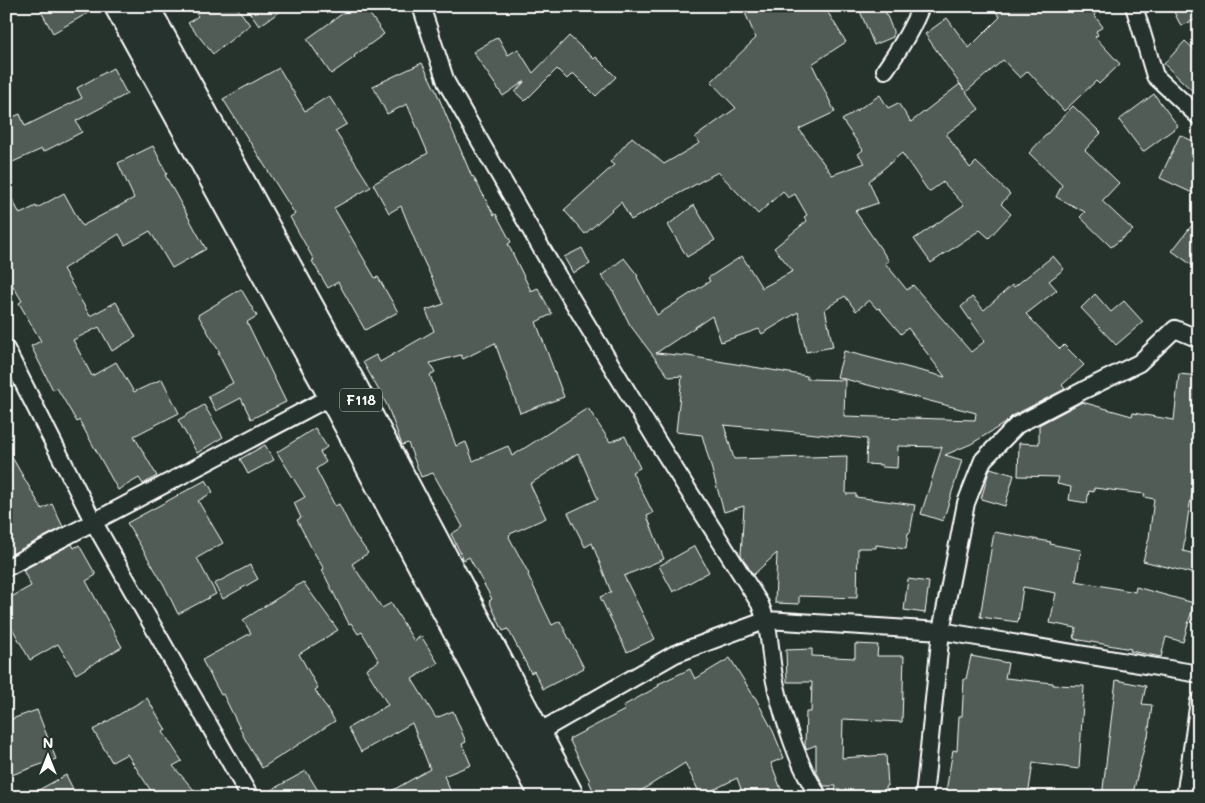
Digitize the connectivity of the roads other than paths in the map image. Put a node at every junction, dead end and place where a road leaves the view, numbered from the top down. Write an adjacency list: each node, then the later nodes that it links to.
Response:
1 (118, 6): 10 (main road, F118)
2 (145, 6): 17 (main road, F118)
3 (421, 6): 13 (street)
4 (921, 6): 6 (street)
5 (1134, 6): 7 (street)
6 (885, 70)
7 (1199, 117)
8 (1199, 338): 14 (street)
9 (6, 349): 11 (street)
10 (332, 396): 11 (street); 19 (main road, F118)
11 (93, 521): 12 (street); 18 (street)
12 (6, 568)
13 (767, 620): 14 (street); 17 (street); 21 (street)
14 (941, 631): 15 (street); 22 (street)
15 (1199, 674)
16 (1199, 701): 23 (street)
17 (537, 733): 20 (main road, F118)
18 (250, 797)
19 (544, 797)
20 (571, 797)
21 (819, 797)
22 (924, 797)
23 (1185, 797)

